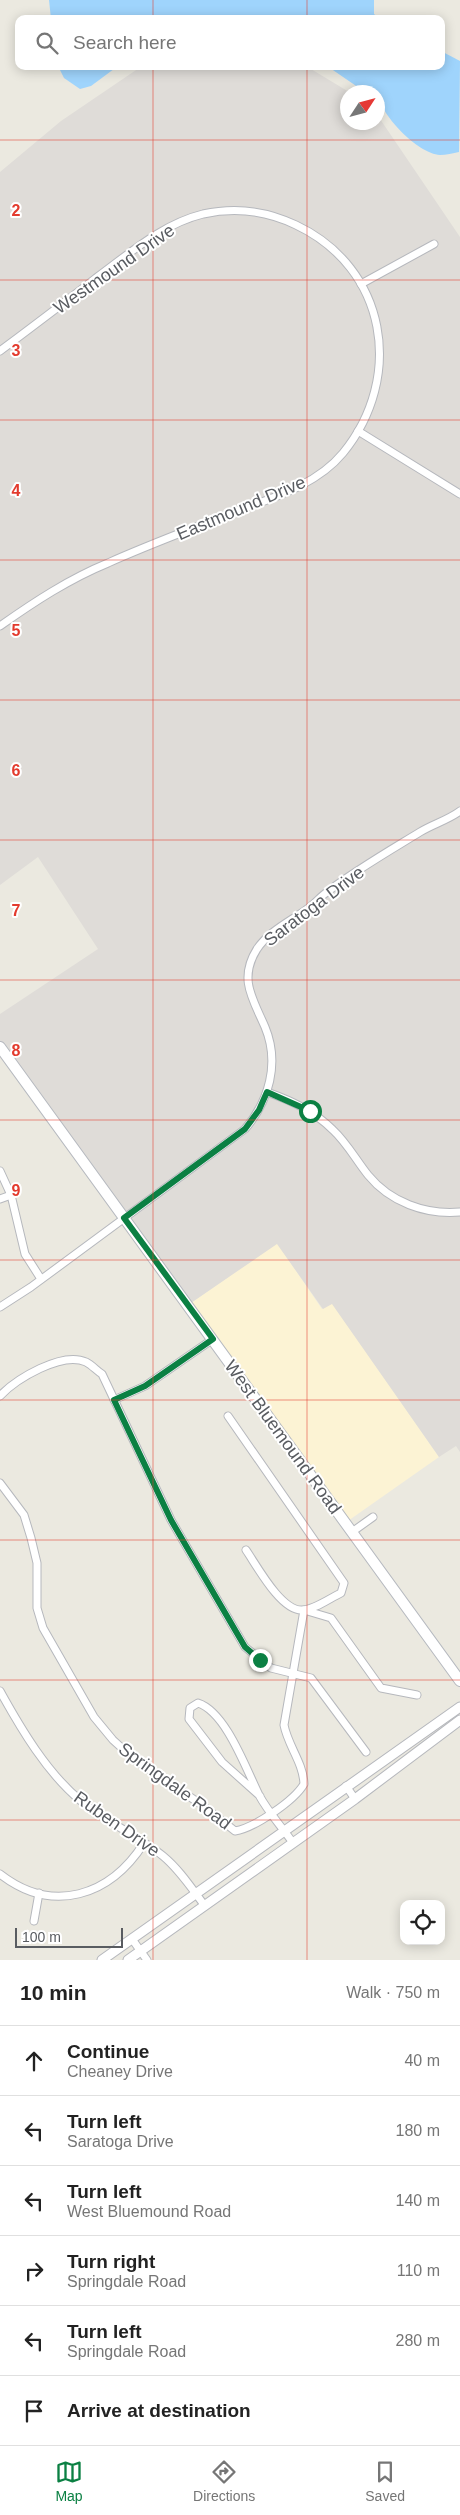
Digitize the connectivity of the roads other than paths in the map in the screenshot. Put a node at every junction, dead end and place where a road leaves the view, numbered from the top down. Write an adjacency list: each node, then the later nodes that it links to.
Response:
1 (434, 244): 2 (street)
2 (361, 284): 3 (street, Westmound Drive); 4 (street, Eastmound Drive)
3 (0, 351)
4 (358, 431): 5 (street); 6 (street, Eastmound Drive)
5 (460, 494)
6 (0, 626)
7 (460, 812): 9 (street, Saratoga Drive)
8 (0, 1047): 14 (main road, West Bluemound Road)
9 (267, 1092): 13 (street); 14 (street, Saratoga Drive)
10 (0, 1171): 11 (street)
11 (11, 1195): 12 (street); 15 (street)
12 (0, 1199)
13 (460, 1212)
14 (124, 1218): 15 (street, Saratoga Drive); 17 (main road, West Bluemound Road)
15 (41, 1279): 16 (street, Saratoga Drive)
16 (0, 1307)
17 (213, 1339): 19 (street); 23 (main road, West Bluemound Road)
18 (0, 1396): 19 (street)
19 (114, 1400): 26 (street)
20 (228, 1416): 25 (street)
21 (0, 1483): 36 (street, Springdale Road)
22 (373, 1517): 23 (street)
23 (352, 1532): 27 (main road, West Bluemound Road)
24 (246, 1550): 25 (street)
25 (304, 1610): 26 (street, Springdale Road); 29 (street)
26 (294, 1674): 32 (street); 36 (street, Springdale Road)
27 (460, 1681)
28 (0, 1690): 38 (street, Ruben Drive)
29 (417, 1695)
30 (460, 1707): 33 (street)
31 (460, 1720): 35 (street)
32 (366, 1752)
33 (346, 1786): 35 (street); 37 (street)
34 (260, 1796): 34 (street); 36 (street)
35 (355, 1799): 39 (street)
36 (271, 1813): 37 (street)
37 (284, 1830): 39 (street); 42 (street)
38 (144, 1843): 41 (street); 42 (street, Ruben Drive)
39 (293, 1843): 43 (street)
40 (0, 1874): 41 (street)
41 (40, 1893): 44 (street)
42 (195, 1894): 43 (street, Ruben Drive); 45 (street)
43 (205, 1906): 46 (street)
44 (34, 1922)
45 (132, 1939): 46 (street); 47 (street)
46 (141, 1951): 48 (street); 49 (street)
47 (102, 1960)
48 (128, 1960)
49 (147, 1960)

